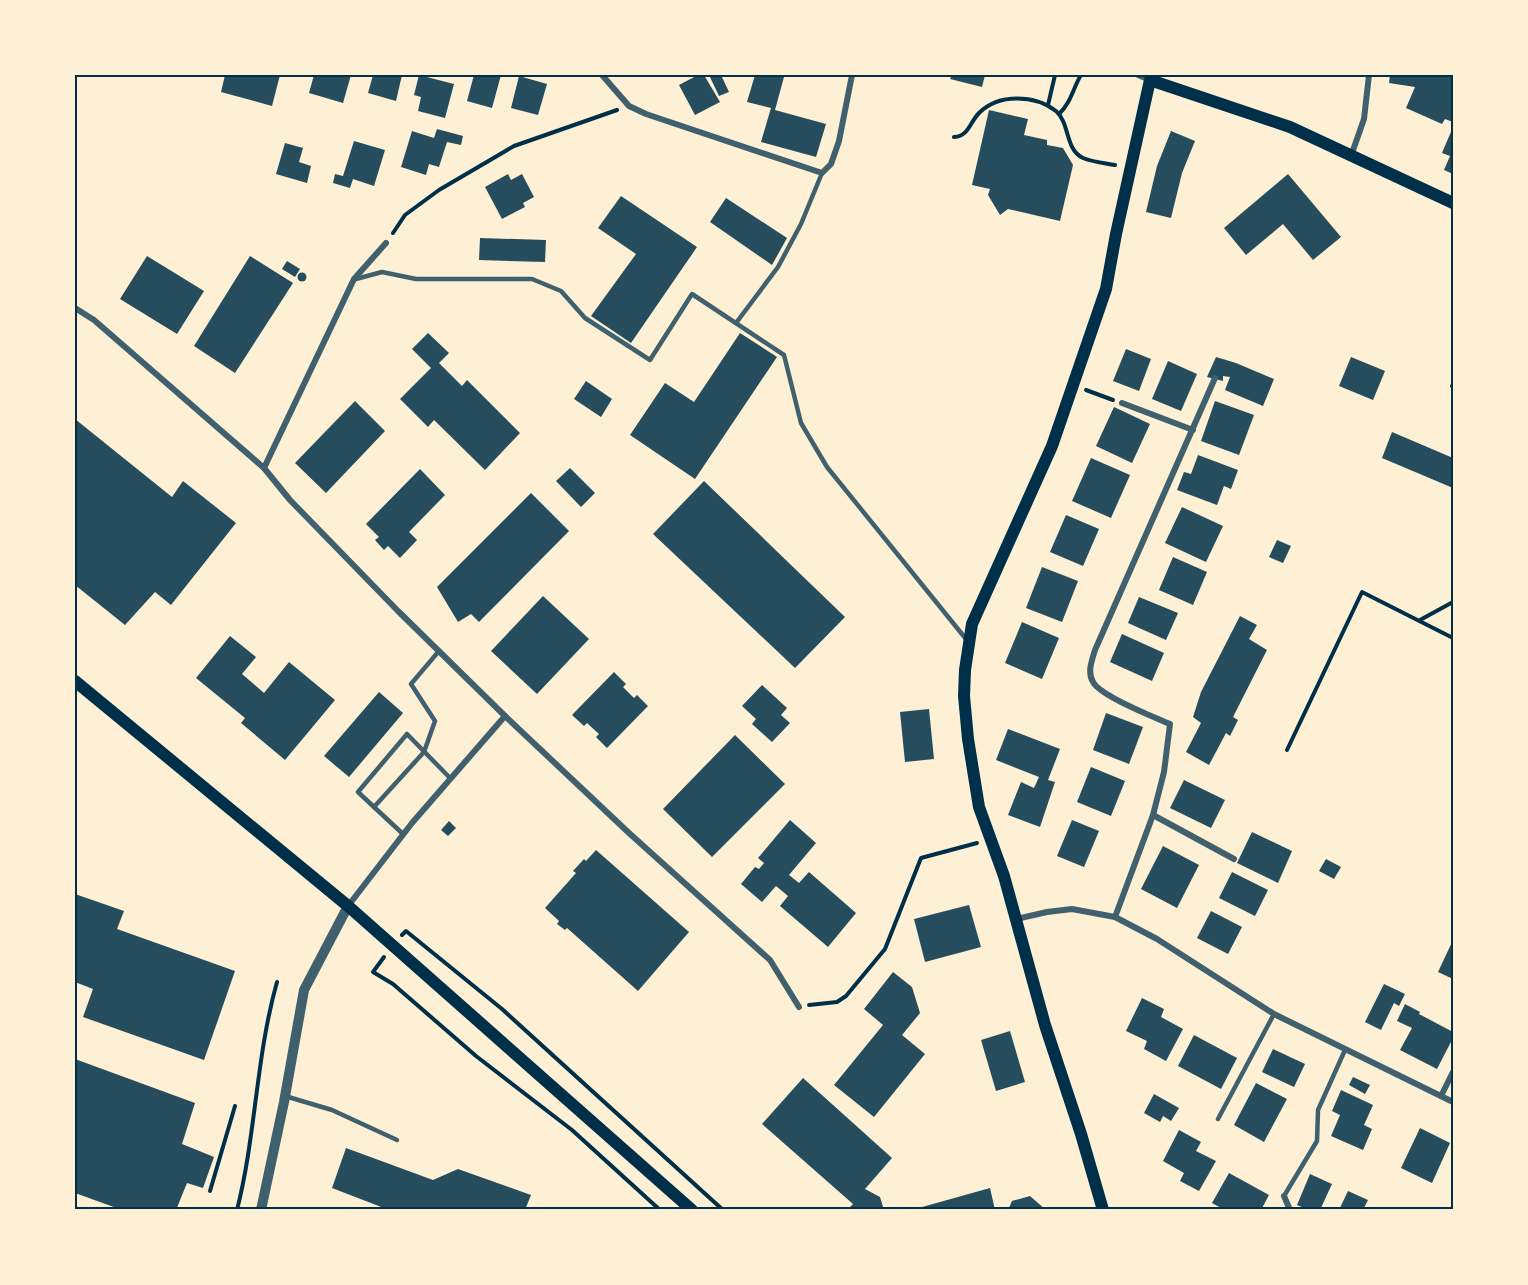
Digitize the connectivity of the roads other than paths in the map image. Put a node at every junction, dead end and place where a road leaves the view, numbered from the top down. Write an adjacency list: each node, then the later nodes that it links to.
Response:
1 (602, 75): 7 (street)
2 (852, 75): 7 (street)
3 (1138, 75): 5 (street)
4 (1369, 75): 6 (street)
5 (1150, 80): 6 (main road); 17 (main road)
6 (1351, 156): 8 (main road)
7 (822, 172): 12 (lane)
8 (1453, 203)
9 (386, 243): 10 (street)
10 (354, 279): 12 (lane); 16 (street)
11 (75, 308): 16 (street)
12 (736, 323): 17 (lane)
13 (1215, 378): 15 (street)
14 (1122, 403): 15 (street)
15 (1193, 430): 24 (street)
16 (264, 468): 18 (street)
17 (968, 641): 29 (main road)
18 (439, 651): 20 (street); 21 (lane)
19 (75, 681): 27 (main road)
20 (505, 716): 22 (street); 30 (street)
21 (424, 752): 22 (lane); 23 (lane); 23 (lane)
22 (450, 778): 25 (street)
23 (374, 807): 25 (lane)
24 (1153, 815): 26 (street); 28 (street)
25 (403, 834): 27 (street)
26 (1234, 859)
27 (348, 906): 34 (street); 41 (main road)
28 (1116, 917): 29 (street); 31 (street)
29 (1016, 919): 42 (main road)
30 (799, 1007)
31 (1274, 1014): 32 (street); 37 (lane)
32 (1344, 1050): 35 (street); 39 (lane)
33 (1453, 1072): 35 (street)
34 (285, 1096): 38 (lane); 40 (street)
35 (1440, 1096): 36 (street)
36 (1453, 1102)
37 (1218, 1119)
38 (397, 1140)
39 (1284, 1196): 43 (street)
40 (261, 1210)
41 (692, 1210)
42 (1103, 1210)
43 (1290, 1210)

